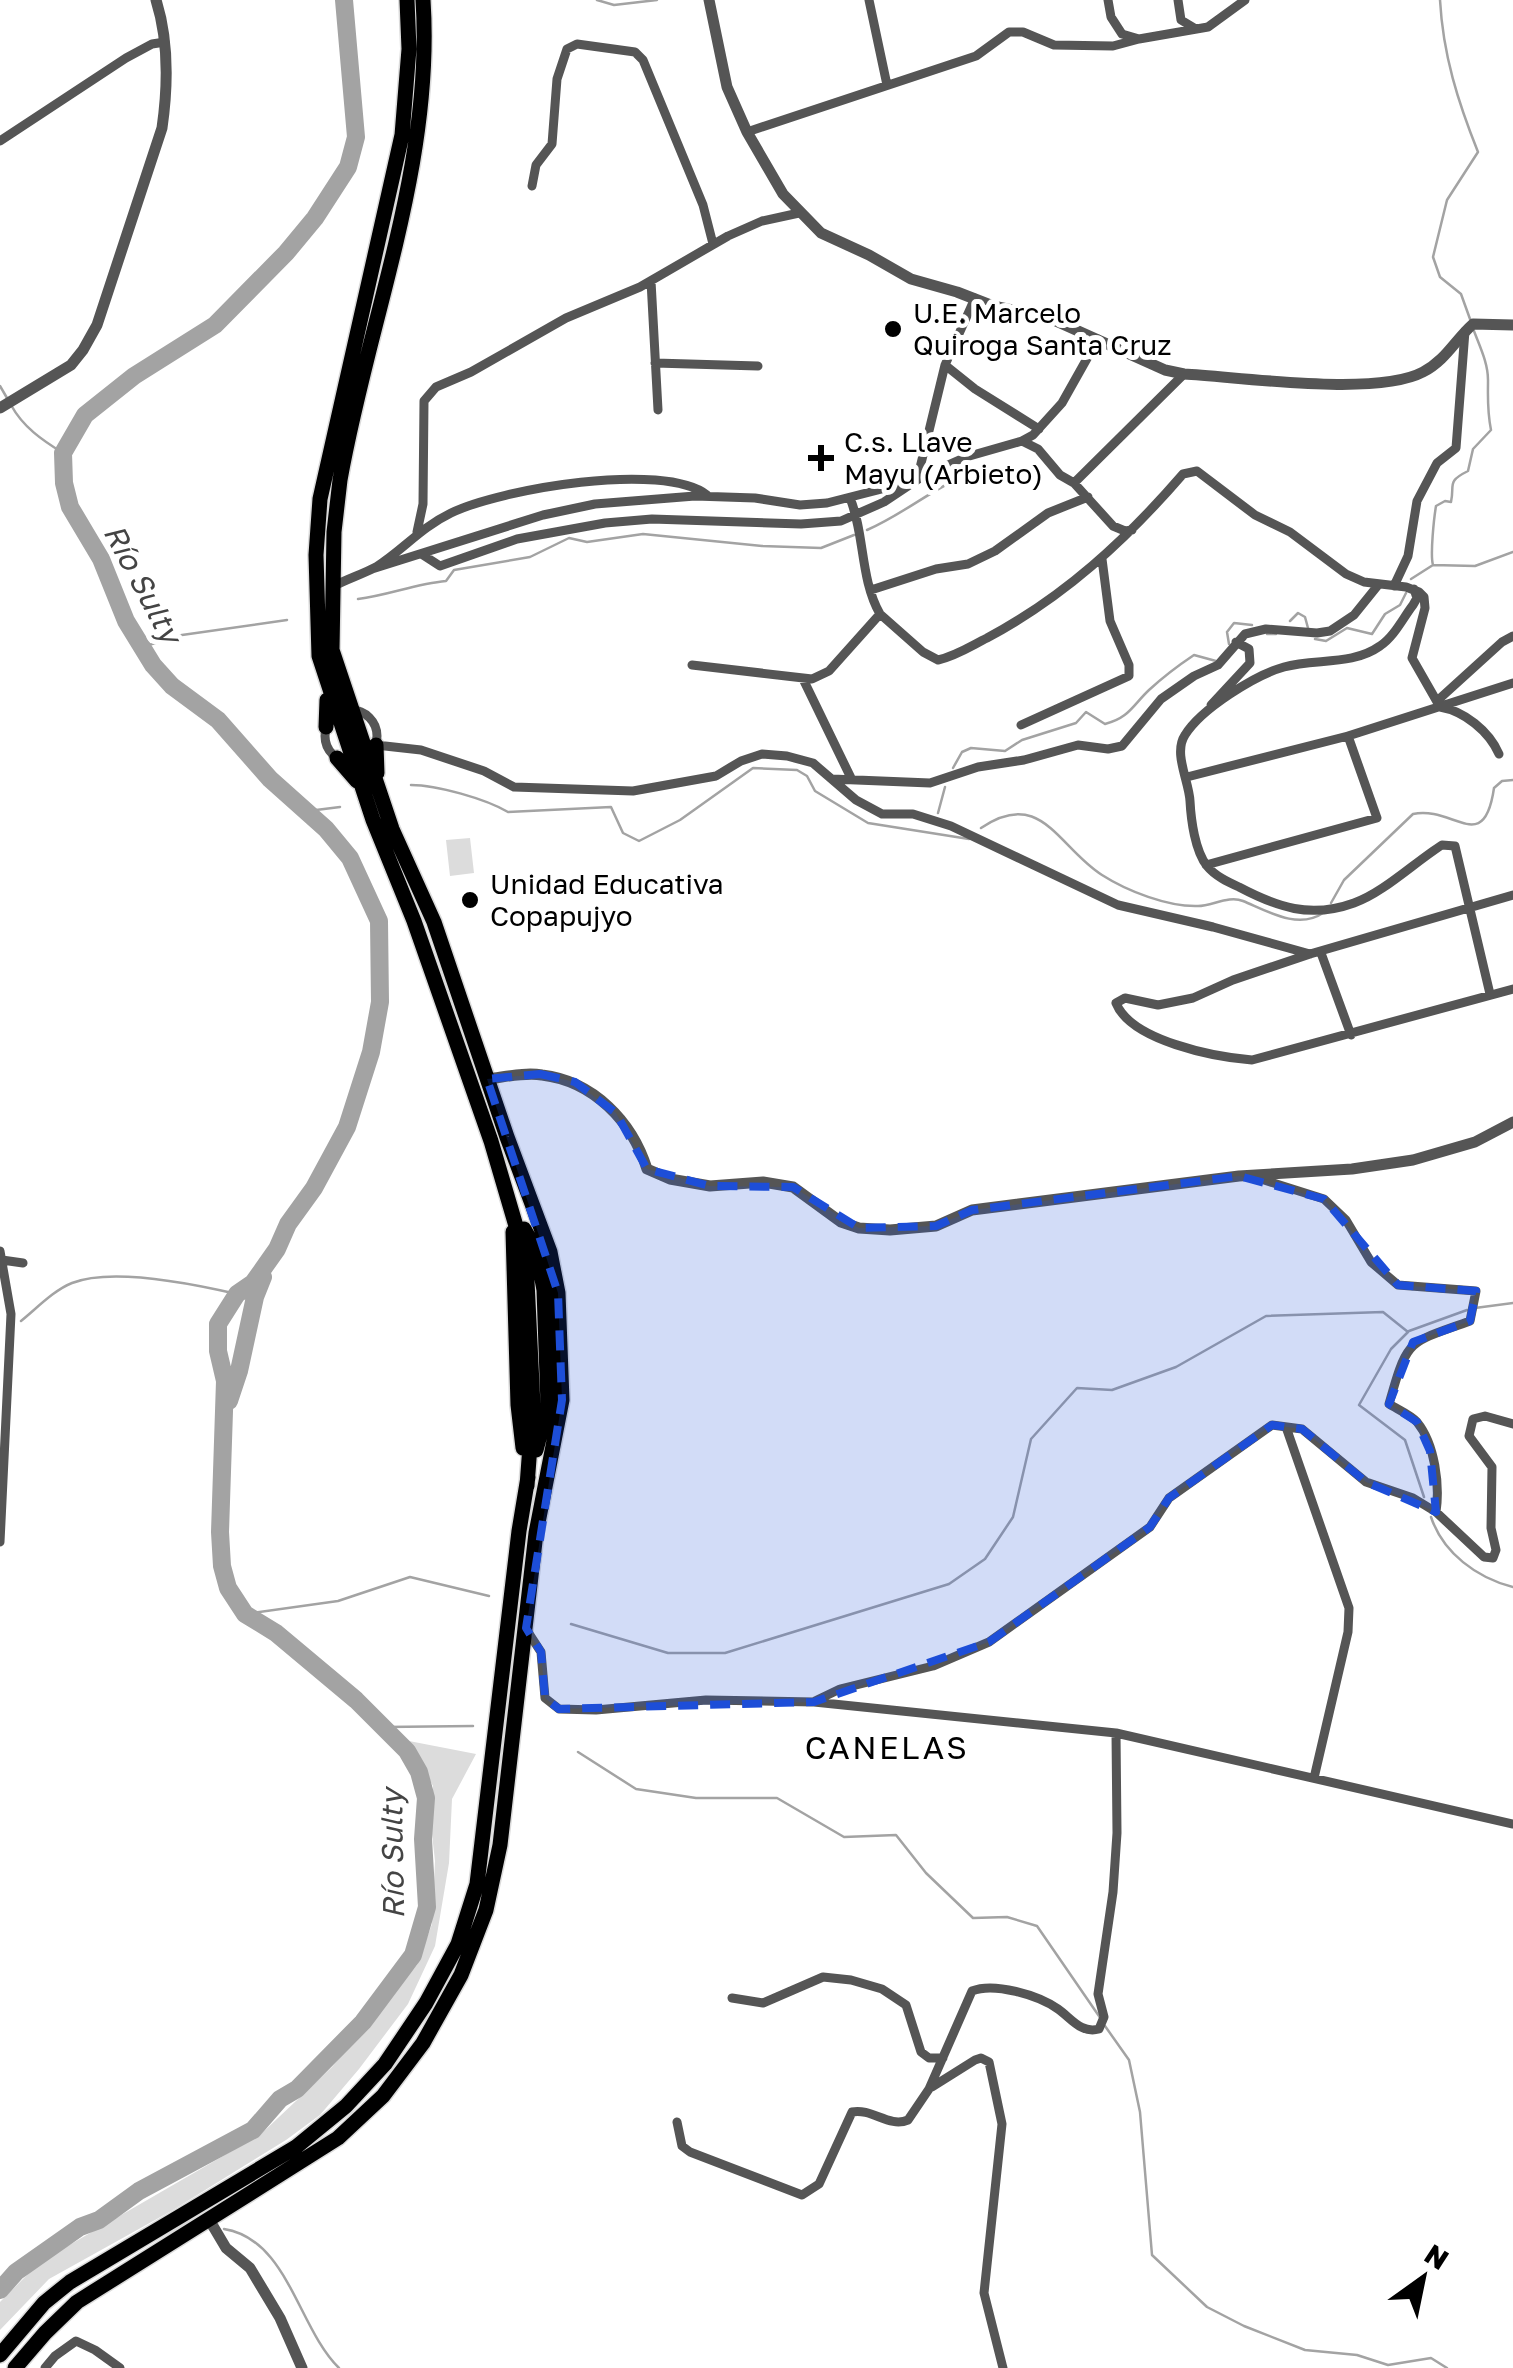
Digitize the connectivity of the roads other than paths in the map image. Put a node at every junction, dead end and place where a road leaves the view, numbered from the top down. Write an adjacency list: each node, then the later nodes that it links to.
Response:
1 (156, 0): 11 (street)
2 (407, 0): 53 (highway)
3 (423, 0): 43 (highway)
4 (709, 0): 13 (street)
5 (869, 0): 12 (street)
6 (1178, 0): 9 (street)
7 (1245, 0): 9 (street)
8 (1108, 1): 10 (street)
9 (1199, 29): 10 (street)
10 (1140, 39): 12 (street)
11 (165, 42): 14 (street); 27 (street)
12 (887, 85): 13 (street)
13 (746, 132): 16 (street)
14 (0, 141)
15 (532, 186): 17 (street)
16 (799, 213): 17 (street); 19 (street)
17 (713, 244): 18 (street)
18 (651, 281): 23 (street); 38 (street)
19 (975, 298): 22 (street); 24 (street)
20 (1513, 324): 21 (street)
21 (1466, 332): 26 (street); 44 (street)
22 (1098, 339): 26 (street); 29 (street)
23 (656, 363): 25 (street); 28 (street)
24 (945, 364): 29 (street); 31 (street)
25 (758, 366)
26 (1184, 374): 32 (street)
27 (5, 406)
28 (658, 410)
29 (1039, 429): 30 (street)
30 (1022, 441): 31 (street); 32 (street)
31 (917, 480): 34 (street); 36 (street)
32 (1074, 483): 35 (street)
33 (708, 497): 34 (street); 38 (street); 39 (street)
34 (850, 498): 36 (street)
35 (1088, 498): 37 (street); 46 (street)
36 (856, 514): 39 (street); 46 (street)
37 (1132, 530): 40 (street); 42 (street)
38 (417, 532): 41 (street)
39 (423, 555): 41 (street)
40 (1102, 559): 47 (street); 57 (street)
41 (372, 570): 43 (street)
42 (1379, 584): 44 (street); 49 (street)
43 (334, 586): 53 (highway)
44 (1394, 586): 45 (street)
45 (1414, 589): 54 (street); 56 (street)
46 (871, 590): 47 (street)
47 (880, 614): 51 (street)
48 (1513, 636): 54 (street)
49 (1236, 642): 56 (street); 64 (street)
50 (692, 665): 51 (street)
51 (804, 680): 64 (street)
52 (1513, 683): 54 (street)
53 (335, 686): 55 (highway); 55 (highway)
54 (1439, 704): 58 (street); 59 (street)
55 (345, 716): 60 (highway); 61 (street)
56 (1204, 716): 62 (street)
57 (1022, 725)
58 (1348, 736): 62 (street); 66 (street)
59 (1499, 754)
60 (366, 755): 61 (street); 63 (street); 65 (highway)
61 (337, 758): 65 (highway)
62 (1187, 776): 66 (street)
63 (832, 779): 64 (street); 69 (street)
64 (852, 780)
65 (370, 787): 73 (highway); 92 (highway)
66 (1206, 865): 68 (street)
67 (1513, 896): 68 (street)
68 (1469, 908): 69 (street); 71 (street)
69 (1315, 954): 72 (street); 72 (street)
70 (1513, 989): 71 (street)
71 (1490, 994): 72 (street)
72 (1350, 1035)
73 (488, 1078): 75 (street); 82 (highway)
74 (1513, 1122): 75 (street)
75 (1239, 1176): 80 (street)
76 (1, 1256): 77 (street); 81 (street)
77 (23, 1263)
78 (1513, 1424): 80 (street)
79 (1286, 1427): 80 (street); 83 (street); 85 (street)
80 (1436, 1512)
81 (0, 1542)
82 (526, 1628): 83 (street); 91 (highway)
83 (814, 1702): 84 (street)
84 (1116, 1733): 85 (street); 88 (street)
85 (1314, 1778): 86 (street)
86 (1513, 1824)
87 (732, 1998): 88 (street)
88 (943, 2058): 89 (street)
89 (929, 2089): 90 (street); 97 (street)
90 (677, 2122)
91 (210, 2221): 93 (highway); 96 (street)
92 (0, 2355)
93 (15, 2368)
94 (46, 2368): 95 (street)
95 (120, 2368)
96 (302, 2368)
97 (1003, 2368)

